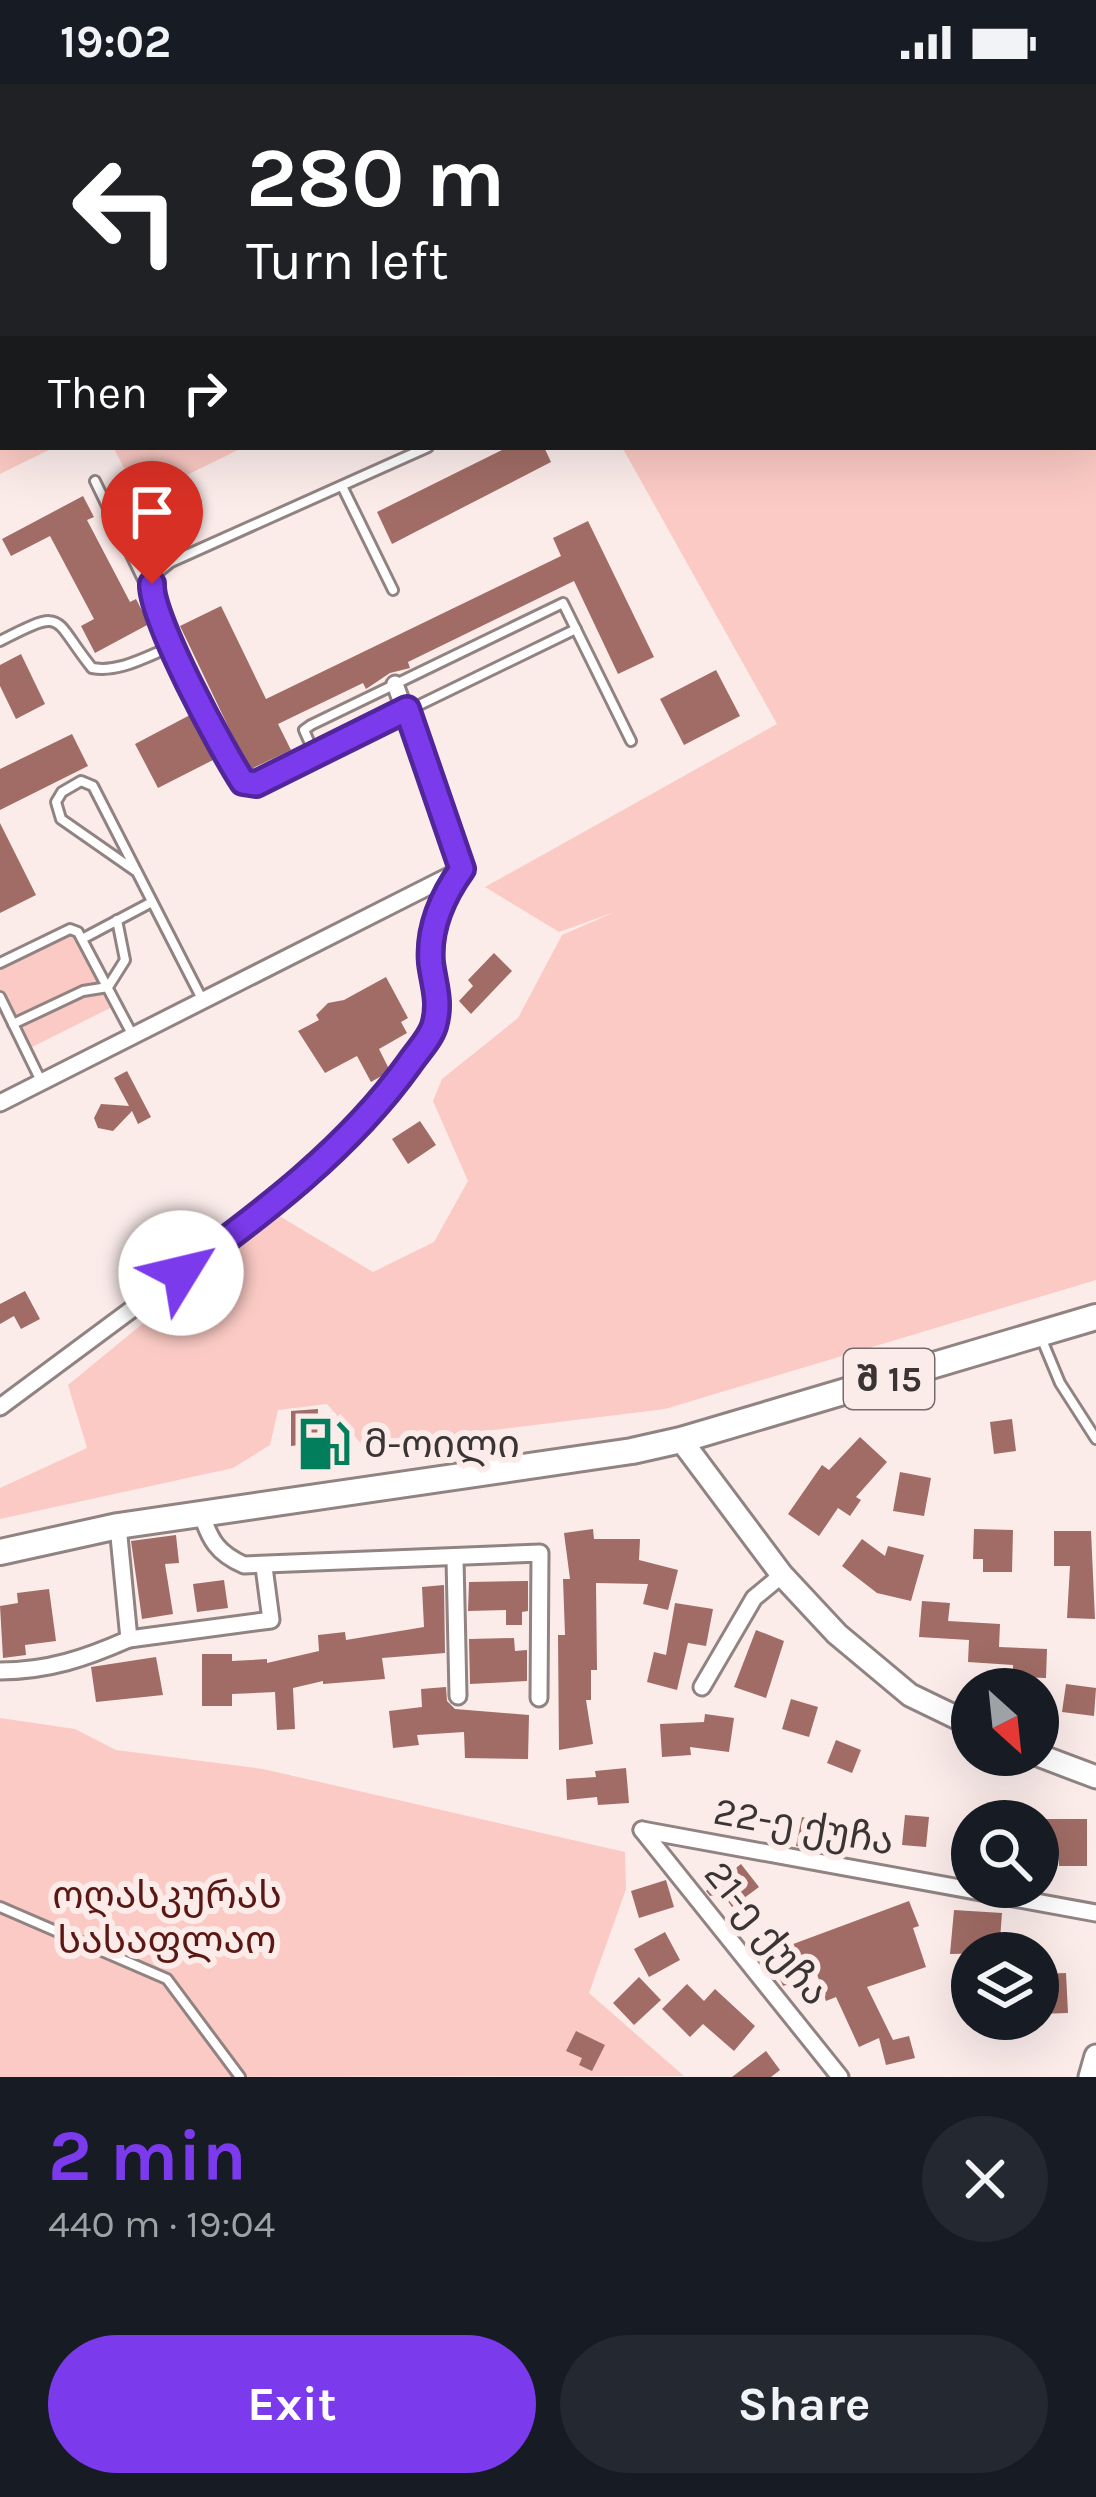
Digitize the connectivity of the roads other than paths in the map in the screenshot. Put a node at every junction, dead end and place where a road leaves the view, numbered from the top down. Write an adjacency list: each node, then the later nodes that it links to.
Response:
1 (421, 450): 3 (lane)
2 (94, 482): 5 (lane)
3 (342, 486): 4 (lane); 5 (lane)
4 (393, 590)
5 (151, 596): 8 (lane)
6 (576, 629): 9 (lane); 10 (lane); 11 (lane)
7 (0, 641): 8 (lane)
8 (173, 646): 12 (lane)
9 (395, 684): 10 (street); 12 (lane)
10 (407, 709): 12 (lane); 13 (street)
11 (631, 741)
12 (315, 755)
13 (462, 869): 21 (street); 28 (street)
14 (137, 872): 14 (lane); 15 (lane)
15 (152, 902): 16 (lane); 21 (lane)
16 (117, 920): 17 (lane); 19 (lane)
17 (82, 939): 18 (lane); 19 (lane)
18 (0, 963)
19 (108, 987): 22 (lane); 23 (lane)
20 (0, 997): 22 (lane)
21 (202, 999): 23 (street)
22 (14, 1024): 24 (lane)
23 (132, 1034): 24 (street)
24 (40, 1079): 25 (street)
25 (0, 1103)
26 (1096, 1317): 27 (main road, შ 15)
27 (1040, 1335): 29 (lane); 30 (main road, შ 15)
28 (0, 1407)
29 (1096, 1439)
30 (681, 1440): 31 (main road, შ 15); 36 (street)
31 (201, 1514): 32 (main road, შ 15); 35 (street)
32 (118, 1526): 33 (main road, შ 15); 37 (street)
33 (0, 1552)
34 (454, 1559): 35 (street); 40 (street); 41 (street)
35 (265, 1567): 37 (street)
36 (782, 1575): 39 (street); 42 (street)
37 (129, 1639): 38 (street)
38 (0, 1671)
39 (702, 1688)
40 (458, 1696)
41 (539, 1698)
42 (951, 1716)
43 (1059, 1763): 44 (street)
44 (1096, 1777)
45 (642, 1830): 47 (street, 22-ე ქუჩა); 50 (street, 21-ე ქუჩა)
46 (0, 1907): 49 (lane)
47 (1096, 1913)
48 (1096, 2056): 51 (street)
49 (240, 2077)
50 (840, 2077)
51 (1090, 2077)

